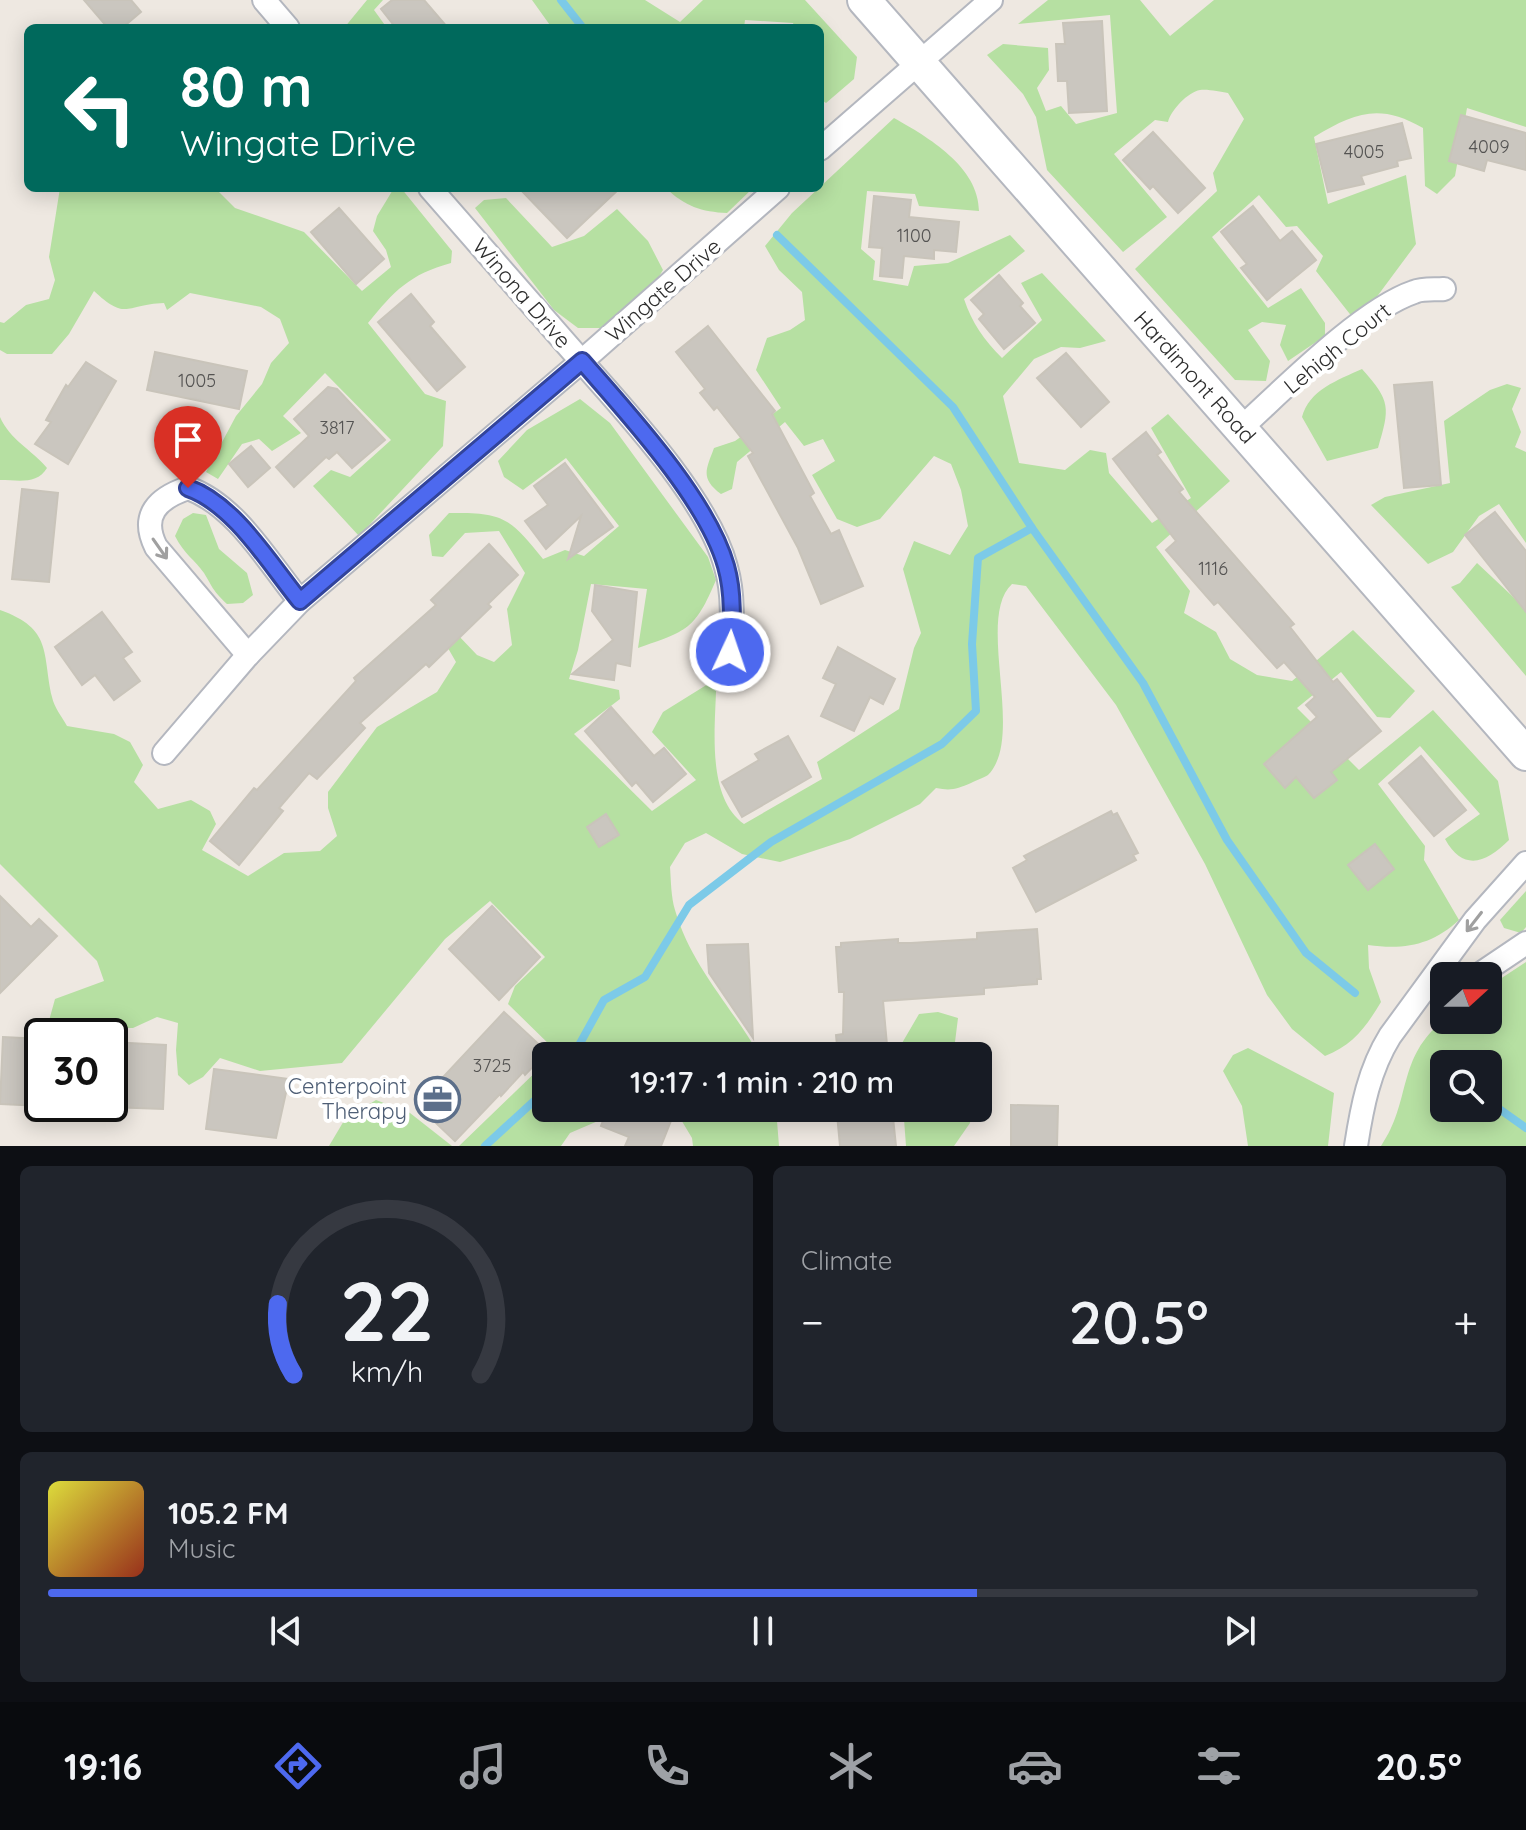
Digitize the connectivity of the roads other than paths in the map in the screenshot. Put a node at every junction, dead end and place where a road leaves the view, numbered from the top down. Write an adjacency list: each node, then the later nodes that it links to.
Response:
1 (264, 0): 4 (street)
2 (864, 0): 5 (street, Hardimont Road)
3 (991, 0): 5 (street)
4 (285, 24)
5 (919, 63): 6 (street); 11 (street, Hardimont Road)
6 (824, 146)
7 (434, 192): 10 (street, Winona Drive)
8 (773, 192): 10 (street, Wingate Drive)
9 (1444, 289): 11 (street, Lehigh Court)
10 (582, 361): 12 (street, Wingate Drive); 13 (street, Winona Drive)
11 (1240, 429): 16 (street, Hardimont Road)
12 (300, 601): 14 (street, Wingate Drive); 14 (street, one-way to 14)
13 (730, 652)
14 (248, 655): 15 (street, Wingate Drive)
15 (164, 753)
16 (1526, 754)
17 (1526, 863): 21 (street, one-way to 21)
18 (1526, 943): 19 (street)
19 (1498, 962)
20 (1430, 1003): 21 (street)
21 (1407, 1016): 22 (street)
22 (1356, 1146)

